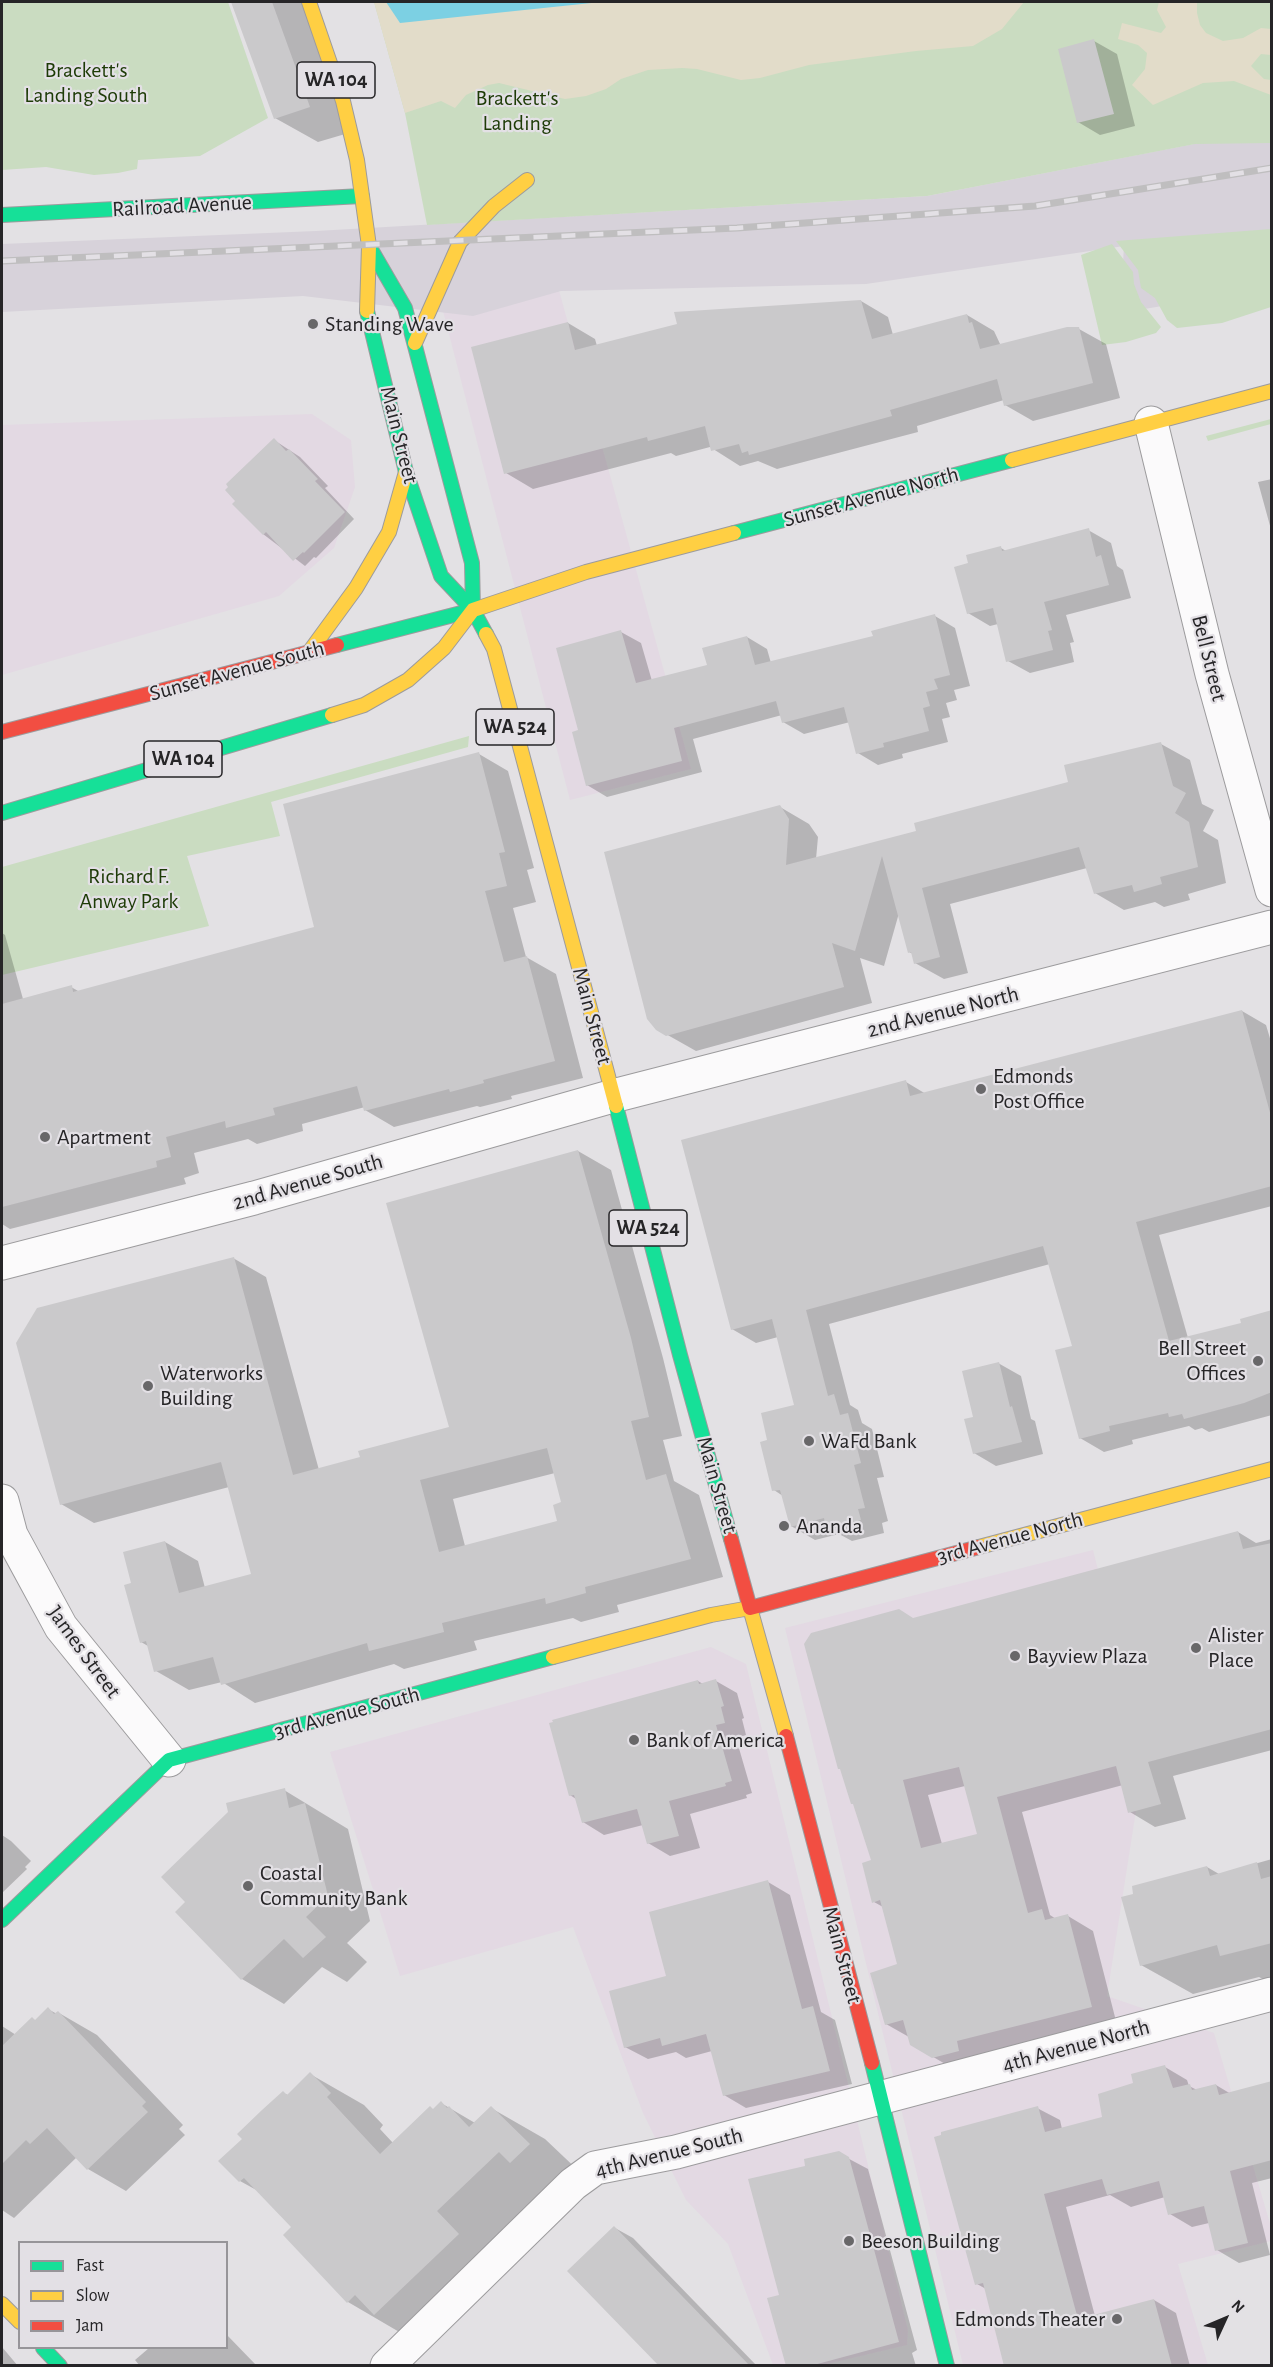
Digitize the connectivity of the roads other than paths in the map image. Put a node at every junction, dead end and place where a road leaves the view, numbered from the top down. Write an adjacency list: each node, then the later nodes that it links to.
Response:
1 (309, 2): 3 (main road, WA 104)
2 (527, 180): 6 (main road)
3 (362, 196): 4 (main road, Railroad Avenue); 5 (main road, Main Street / WA 104)
4 (2, 215)
5 (369, 246): 6 (main road, Main Street / WA 104); 9 (main road, Main Street / WA 104)
6 (415, 343): 10 (main road, Main Street / WA 104)
7 (1272, 391): 8 (main road, Sunset Avenue North)
8 (1151, 423): 10 (main road, Sunset Avenue North); 14 (street, Bell Street)
9 (406, 472): 10 (main road, Main Street / WA 524); 11 (main road, WA 104)
10 (473, 610): 11 (main road, Sunset Avenue South); 13 (main road, WA 104); 16 (main road, Main Street / WA 524)
11 (310, 651): 12 (main road, Sunset Avenue South)
12 (2, 732)
13 (2, 813)
14 (1272, 890)
15 (1272, 927): 16 (street, 2nd Avenue North)
16 (614, 1096): 17 (street, 2nd Avenue South); 20 (main road, Main Street / WA 524)
17 (2, 1263)
18 (1272, 1469): 20 (main road, 3rd Avenue North)
19 (2, 1501): 21 (street, James Street)
20 (750, 1608): 21 (main road, 3rd Avenue South); 24 (main road, Main Street)
21 (169, 1760): 22 (main road, 3rd Avenue South)
22 (2, 1920)
23 (1272, 1994): 24 (street, 4th Avenue North)
24 (880, 2098): 29 (street, 4th Avenue South); 30 (main road, Main Street)
25 (2, 2304): 26 (main road)
26 (18, 2320)
27 (44, 2349): 28 (main road)
28 (60, 2366)
29 (387, 2366)
30 (947, 2366)

